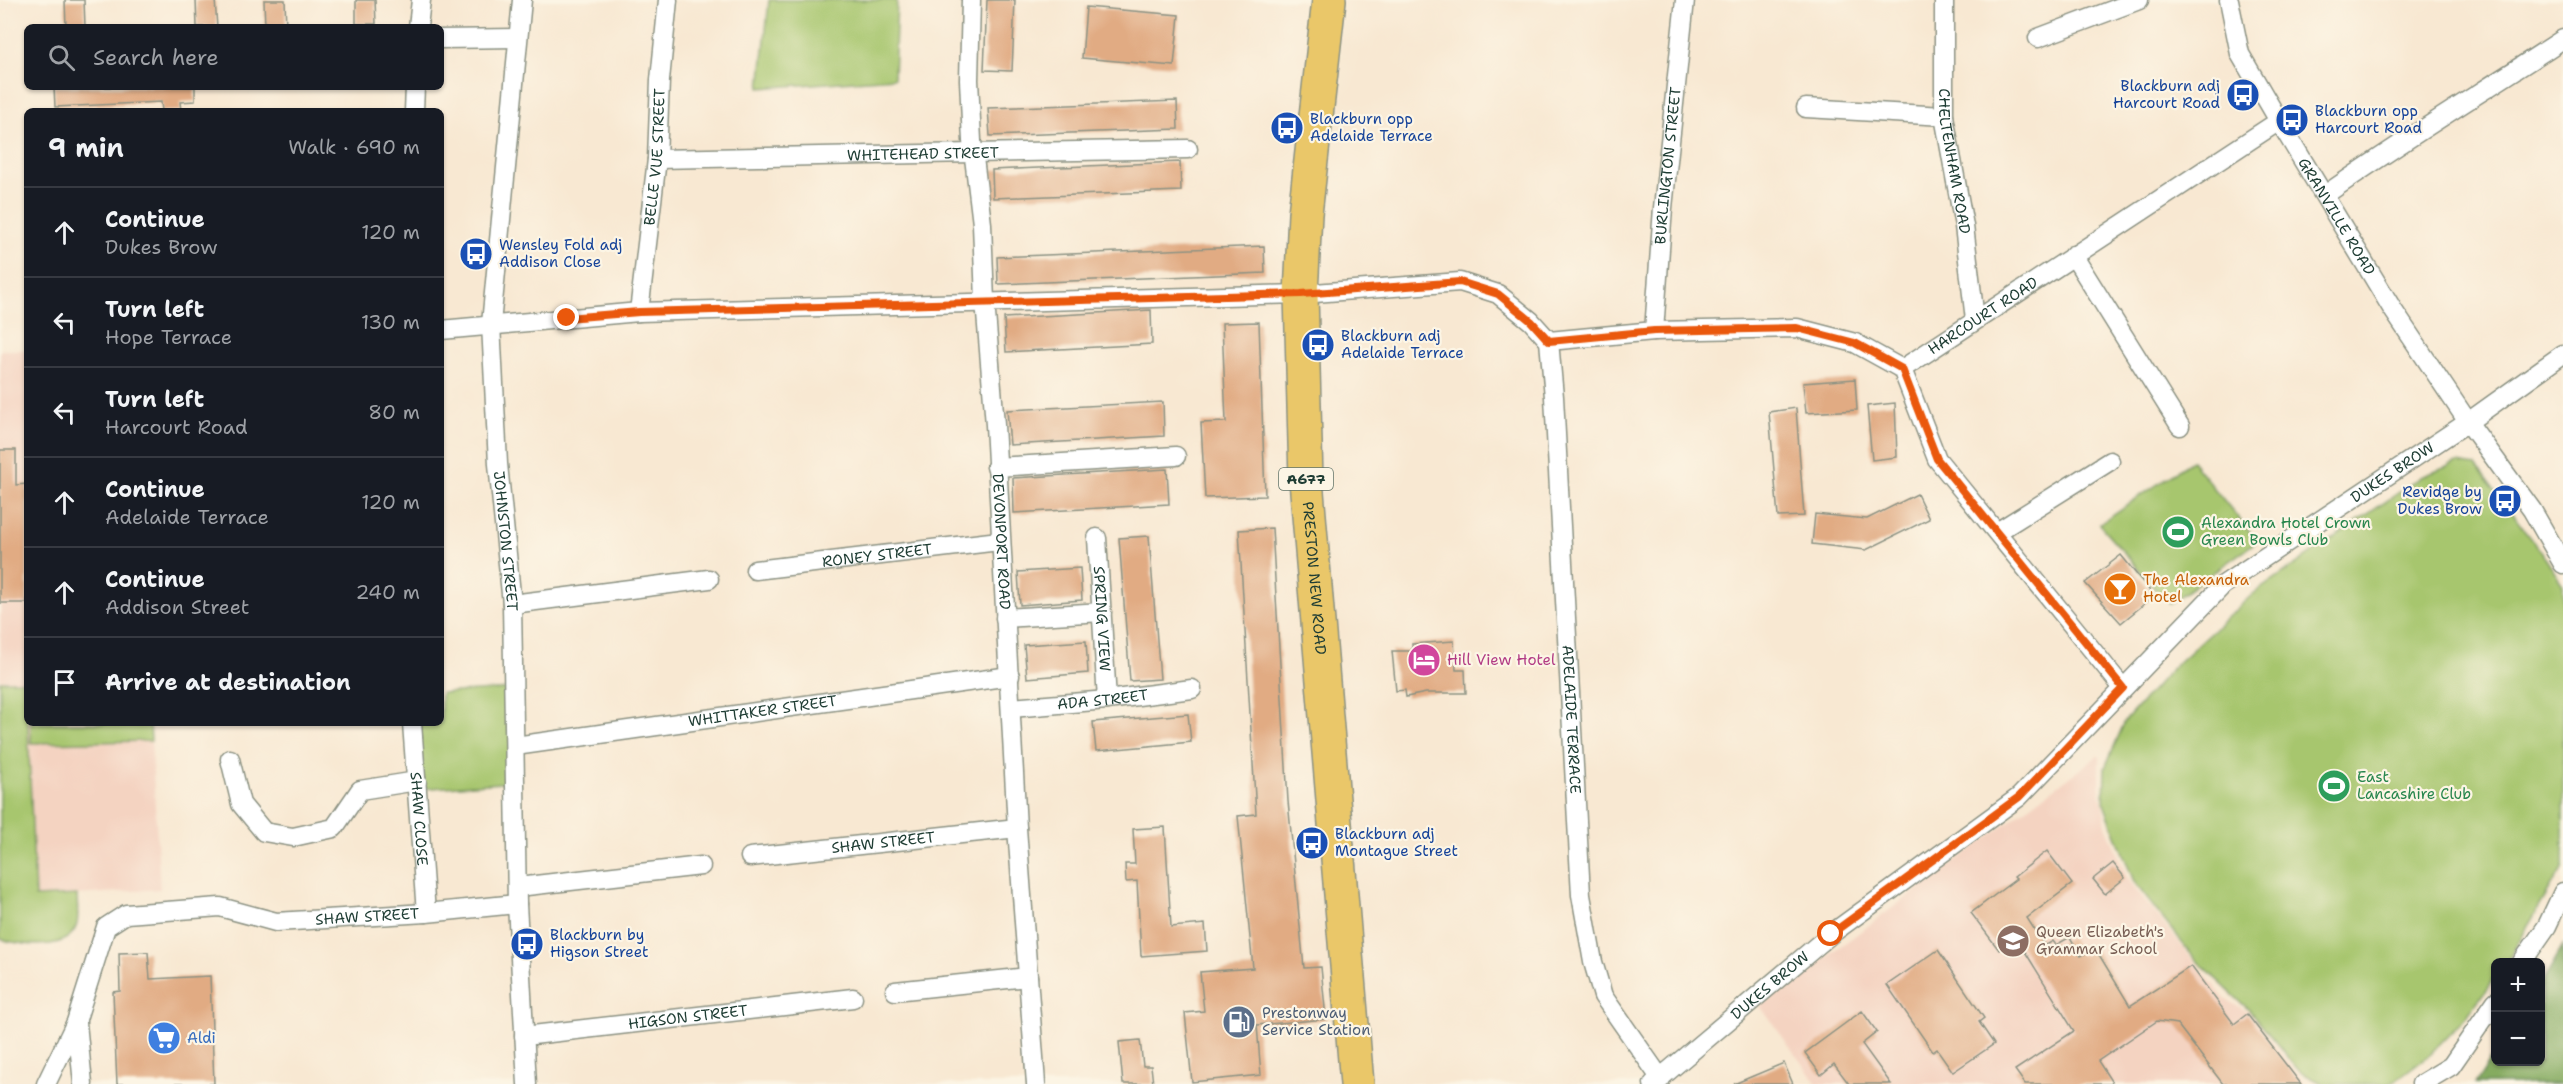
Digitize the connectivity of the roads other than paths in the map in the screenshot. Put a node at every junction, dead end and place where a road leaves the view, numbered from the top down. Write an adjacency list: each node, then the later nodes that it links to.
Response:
1 (421, 0): 10 (street)
2 (522, 0): 11 (street, JOHNSTON STREET)
3 (668, 0): 22 (street, BELLE VUE STREET)
4 (971, 0): 21 (street, DEVONPORT ROAD)
5 (1329, 0): 25 (highway, PRESTON NEW ROAD / A677)
6 (1685, 0): 31 (street, BURLINGTON STREET)
7 (1944, 0): 18 (street, CHELTENHAM ROAD)
8 (2139, 0): 12 (street)
9 (2229, 0): 19 (street, GRANVILLE ROAD)
10 (418, 24)
11 (518, 38): 13 (street); 29 (street, JOHNSTON STREET)
12 (2038, 38)
13 (444, 39)
14 (2563, 39): 23 (street)
15 (415, 90): 16 (street)
16 (414, 108)
17 (1806, 108): 18 (street)
18 (1944, 116): 28 (street, CHELTENHAM ROAD)
19 (2279, 121): 23 (street, GRANVILLE ROAD); 24 (street, HARCOURT ROAD)
20 (1188, 149): 21 (street, WHITEHEAD STREET)
21 (973, 154): 22 (street, WHITEHEAD STREET); 26 (street, DEVONPORT ROAD)
22 (657, 159): 27 (street, BELLE VUE STREET)
23 (2325, 195): 35 (street, GRANVILLE ROAD)
24 (2073, 255): 28 (street, HARCOURT ROAD); 36 (street)
25 (1301, 294): 26 (street); 32 (street); 76 (highway, PRESTON NEW ROAD / A677)
26 (985, 301): 27 (street); 39 (street, DEVONPORT ROAD)
27 (639, 312): 29 (street)
28 (1975, 320): 34 (street, HARCOURT ROAD)
29 (491, 324): 30 (street); 46 (street, JOHNSTON STREET)
30 (444, 330)
31 (1654, 331): 32 (street); 34 (street)
32 (1549, 341): 71 (street, ADELAIDE TERRACE)
33 (2563, 354): 35 (street, DUKES BROW)
34 (1902, 369): 40 (street)
35 (2468, 422): 43 (street, GRANVILLE ROAD); 50 (street, DUKES BROW)
36 (2180, 426)
37 (1176, 456): 39 (street)
38 (2110, 461): 40 (street)
39 (996, 467): 42 (street, DEVONPORT ROAD)
40 (1997, 532): 50 (street)
41 (1097, 538): 47 (street, SPRING VIEW)
42 (999, 541): 44 (street, RONEY STREET); 48 (street, DEVONPORT ROAD)
43 (2563, 564)
44 (755, 570)
45 (709, 579): 46 (street)
46 (512, 604): 55 (street, JOHNSTON STREET)
47 (1102, 612): 48 (street); 52 (street, SPRING VIEW)
48 (1005, 618): 49 (street, DEVONPORT ROAD)
49 (1010, 676): 53 (street, DEVONPORT ROAD); 55 (street, WHITTAKER STREET)
50 (2123, 688): 71 (street, DUKES BROW)
51 (1192, 689): 52 (street, ADA STREET)
52 (1107, 700): 53 (street, ADA STREET)
53 (1011, 708): 58 (street, DEVONPORT ROAD)
54 (412, 726): 57 (street, SHAW CLOSE)
55 (515, 746): 62 (street, JOHNSTON STREET)
56 (230, 759): 57 (street)
57 (417, 781): 63 (street, SHAW CLOSE)
58 (1017, 828): 59 (street, SHAW STREET); 65 (street, DEVONPORT ROAD)
59 (750, 857)
60 (701, 866): 62 (street, SHAW STREET)
61 (2563, 892): 64 (street)
62 (518, 896): 63 (street, SHAW STREET); 70 (street, JOHNSTON STREET)
63 (426, 913): 69 (street, SHAW STREET)
64 (2525, 958)
65 (1028, 977): 66 (street); 75 (street, DEVONPORT ROAD)
66 (895, 991)
67 (853, 998): 70 (street, HIGSON STREET)
68 (2491, 1008): 77 (street)
69 (76, 1022): 72 (street); 73 (street)
70 (524, 1036): 74 (street, JOHNSTON STREET)
71 (1657, 1081)
72 (46, 1084)
73 (83, 1084)
74 (527, 1084)
75 (1036, 1084)
76 (1357, 1084)
77 (2421, 1084)

